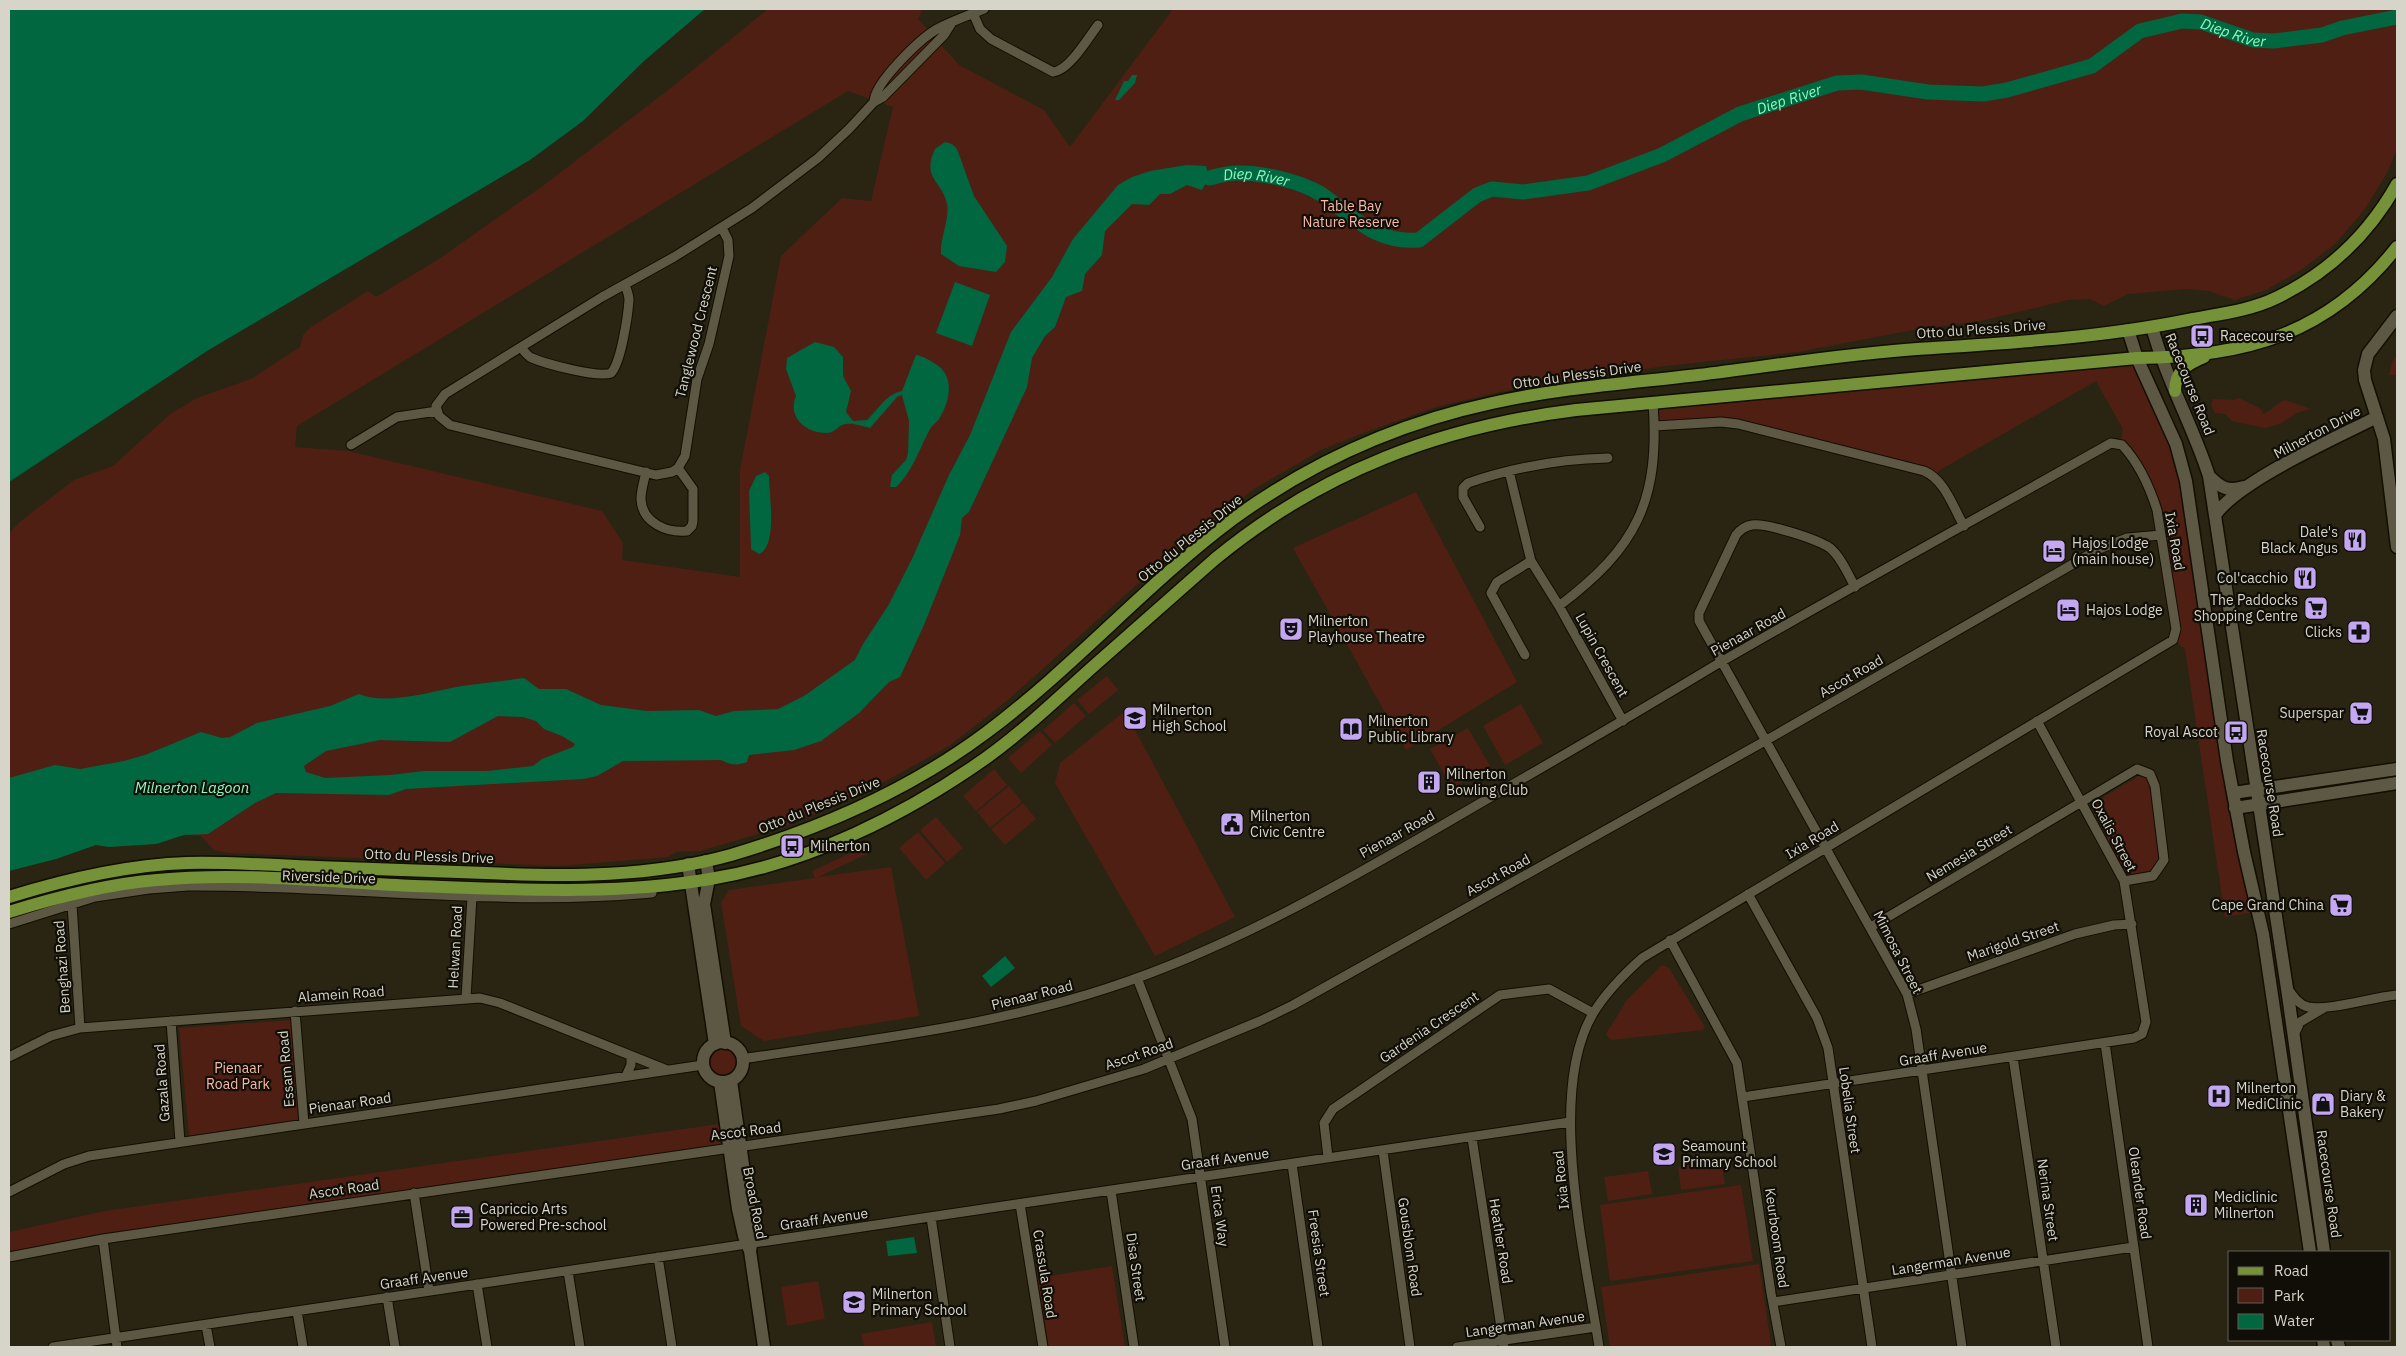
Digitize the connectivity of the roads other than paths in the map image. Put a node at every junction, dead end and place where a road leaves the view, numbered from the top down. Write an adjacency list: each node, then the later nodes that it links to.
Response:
1 (984, 9): 2 (street)
2 (973, 13): 3 (street); 5 (street)
3 (1098, 25)
4 (2397, 184): 9 (main road, Otto du Plessis Drive)
5 (722, 228): 7 (street); 23 (street, Tanglewood Crescent)
6 (2397, 247): 12 (main road)
7 (625, 285): 11 (street); 11 (street)
8 (2397, 316): 18 (main road, Milnerton Drive)
9 (2152, 327): 10 (main road, Otto du Plessis Drive); 14 (main road, Racecourse Road)
10 (2128, 330): 13 (main road, Racecourse Road); 49 (main road, Otto du Plessis Drive)
11 (521, 347): 17 (street)
12 (2214, 354): 14 (main road); 15 (main road)
13 (2137, 358): 14 (main road); 16 (main road); 44 (main road, Racecourse Road)
14 (2160, 358): 15 (main road, Racecourse Road)
15 (2175, 391): 26 (main road, Racecourse Road)
16 (1654, 402): 19 (street, Lupin Crescent); 51 (main road)
17 (437, 411): 20 (street); 25 (street)
18 (2377, 417): 27 (main road, Milnerton Drive); 32 (main road)
19 (1655, 426): 29 (street); 35 (street, Lupin Crescent)
20 (351, 444)
21 (2120, 444): 29 (street, Pienaar Road); 31 (street, Ixia Road)
22 (1608, 458): 24 (street)
23 (678, 468): 25 (street); 25 (street)
24 (1509, 471): 30 (street); 33 (street)
25 (646, 472)
26 (2209, 476): 27 (main road, Milnerton Drive); 28 (main road, Racecourse Road)
27 (2250, 484): 28 (main road, Milnerton Drive)
28 (2215, 515): 43 (main road, Racecourse Road)
29 (1964, 526): 34 (street, Pienaar Road)
30 (1480, 528)
31 (2161, 535): 39 (street, Ixia Road); 40 (street, Ascot Road)
32 (2397, 547)
33 (1531, 562): 35 (street); 36 (street)
34 (1855, 587): 37 (street, Pienaar Road); 37 (street, Mimosa Street)
35 (1559, 606): 38 (street, Lupin Crescent)
36 (1525, 655)
37 (1721, 663): 38 (street, Pienaar Road); 40 (street, Mimosa Street)
38 (1623, 721): 65 (street, Pienaar Road)
39 (2037, 721): 45 (street, Oxalis Street); 48 (street, Ixia Road)
40 (1765, 741): 48 (street, Mimosa Street); 83 (street, Ascot Road)
41 (2397, 769): 43 (main road)
42 (2397, 783): 46 (main road)
43 (2256, 791): 44 (main road); 46 (main road, Racecourse Road)
44 (2233, 793): 47 (main road, Racecourse Road)
45 (2081, 802): 52 (street, Oxalis Street); 52 (street, Nemesia Street); 62 (street, Nemesia Street)
46 (2258, 805): 47 (main road); 66 (main road, Racecourse Road)
47 (2235, 808): 108 (main road, Racecourse Road)
48 (1826, 848): 55 (street, Ixia Road); 62 (street, Mimosa Street)
49 (706, 861): 50 (main road, Otto du Plessis Drive); 51 (main road)
50 (688, 864): 53 (main road); 56 (main road, Otto du Plessis Drive)
51 (710, 879): 53 (main road); 64 (main road)
52 (2124, 881): 61 (street, Oxalis Street)
53 (690, 882): 59 (main road); 64 (main road)
54 (652, 893): 57 (street, Riverside Drive)
55 (1748, 894): 63 (street, Ixia Road); 89 (street, Lobelia Street)
56 (9, 897)
57 (472, 897): 58 (street, Riverside Drive); 69 (street, Helwan Road)
58 (72, 904): 60 (street, Riverside Drive); 74 (street, Benghazi Road)
59 (9, 912)
60 (9, 924)
61 (2132, 924): 67 (street, Marigold Street); 75 (street, Oxalis Street)
62 (1871, 928): 67 (street, Mimosa Street)
63 (1670, 940): 72 (street, Ixia Road); 90 (street, Keurboom Road)
64 (705, 945): 77 (main road)
65 (1136, 978): 82 (street, Pienaar Road); 83 (street, Erica Way)
66 (2287, 987): 70 (street); 76 (main road, Racecourse Road)
67 (1907, 994): 86 (street, Mimosa Street)
68 (2397, 995): 70 (street)
69 (466, 998): 71 (street, Alamein Road); 79 (street, Alamein Road)
70 (2326, 1006): 76 (street)
71 (295, 1011): 73 (street, Alamein Road); 92 (street, Essam Road)
72 (1593, 1013): 91 (street, Ixia Road); 97 (street, Gardenia Crescent)
73 (171, 1021): 74 (street, Alamein Road); 94 (street, Gazala Road)
74 (80, 1028): 80 (street, Alamein Road)
75 (2144, 1031): 78 (street, Graaff Avenue)
76 (2294, 1037): 109 (main road, Racecourse Road)
77 (720, 1043): 82 (main road); 84 (main road)
78 (2105, 1043): 81 (street, Graaff Avenue); 107 (street, Oleander Road)
79 (631, 1056): 85 (street, Alamein Road); 87 (street)
80 (9, 1057)
81 (2013, 1057): 86 (street, Graaff Avenue); 112 (street, Nerina Street)
82 (742, 1059): 88 (main road)
83 (1169, 1059): 95 (street, Ascot Road); 99 (street, Erica Way)
84 (703, 1065): 85 (street, Pienaar Road); 88 (main road)
85 (668, 1070): 87 (street, Pienaar Road)
86 (1922, 1071): 89 (street, Graaff Avenue); 114 (street, Mimosa Street)
87 (626, 1076): 92 (street, Pienaar Road)
88 (726, 1082): 95 (main road, Broad Road)
89 (1832, 1084): 90 (street, Graaff Avenue); 116 (street, Lobelia Street)
90 (1743, 1097): 119 (street, Keurboom Road)
91 (1570, 1122): 93 (street, Graaff Avenue); 122 (street, Ixia Road)
92 (304, 1124): 94 (street, Pienaar Road)
93 (1472, 1138): 96 (street, Graaff Avenue); 124 (street, Heather Road)
94 (180, 1142): 101 (street, Pienaar Road)
95 (735, 1146): 102 (street, Ascot Road); 106 (main road, Broad Road)
96 (1383, 1151): 97 (street, Graaff Avenue); 138 (street, Gousblom Road)
97 (1328, 1157): 98 (street, Graaff Avenue)
98 (1292, 1164): 99 (street, Graaff Avenue); 137 (street, Freesia Street)
99 (1201, 1176): 100 (street, Graaff Avenue); 136 (street, Erica Way)
100 (1111, 1190): 103 (street, Graaff Avenue); 135 (street, Disa Street)
101 (9, 1192)
102 (414, 1193): 105 (street, Ascot Road); 117 (street)
103 (1020, 1204): 104 (street, Graaff Avenue); 134 (street, Crassula Road)
104 (930, 1217): 106 (street, Graaff Avenue); 133 (street)
105 (103, 1239): 110 (street, Ascot Road); 123 (street)
106 (749, 1246): 111 (street, Graaff Avenue); 132 (main road, Broad Road)
107 (2133, 1247): 112 (street, Langerman Avenue); 145 (street, Oleander Road)
108 (2310, 1251)
109 (2324, 1251)
110 (9, 1257)
111 (658, 1257): 113 (street, Graaff Avenue); 131 (street)
112 (2043, 1260): 114 (street, Langerman Avenue); 144 (street, Nerina Street)
113 (568, 1271): 115 (street, Graaff Avenue); 130 (street)
114 (1952, 1274): 116 (street, Langerman Avenue); 143 (street, Mimosa Street)
115 (477, 1284): 117 (street, Graaff Avenue); 129 (street)
116 (1863, 1290): 119 (street, Langerman Avenue); 142 (street, Lobelia Street)
117 (429, 1291): 118 (street, Graaff Avenue)
118 (387, 1297): 120 (street, Graaff Avenue); 128 (street)
119 (1773, 1302): 141 (street, Keurboom Road)
120 (298, 1310): 121 (street, Graaff Avenue); 127 (street)
121 (206, 1325): 123 (street, Graaff Avenue); 126 (street)
122 (1596, 1327): 124 (street, Langerman Avenue); 140 (street, Ixia Road)
123 (116, 1343): 125 (street, Graaff Avenue)
124 (1503, 1344): 139 (street, Langerman Avenue)
125 (53, 1347)
126 (210, 1347)
127 (303, 1347)
128 (395, 1347)
129 (487, 1347)
130 (580, 1347)
131 (672, 1347)
132 (764, 1347)
133 (950, 1347)
134 (1043, 1347)
135 (1134, 1347)
136 (1225, 1347)
137 (1318, 1347)
138 (1410, 1347)
139 (1457, 1347)
140 (1599, 1347)
141 (1781, 1347)
142 (1872, 1347)
143 (1962, 1347)
144 (2056, 1347)
145 (2148, 1347)

